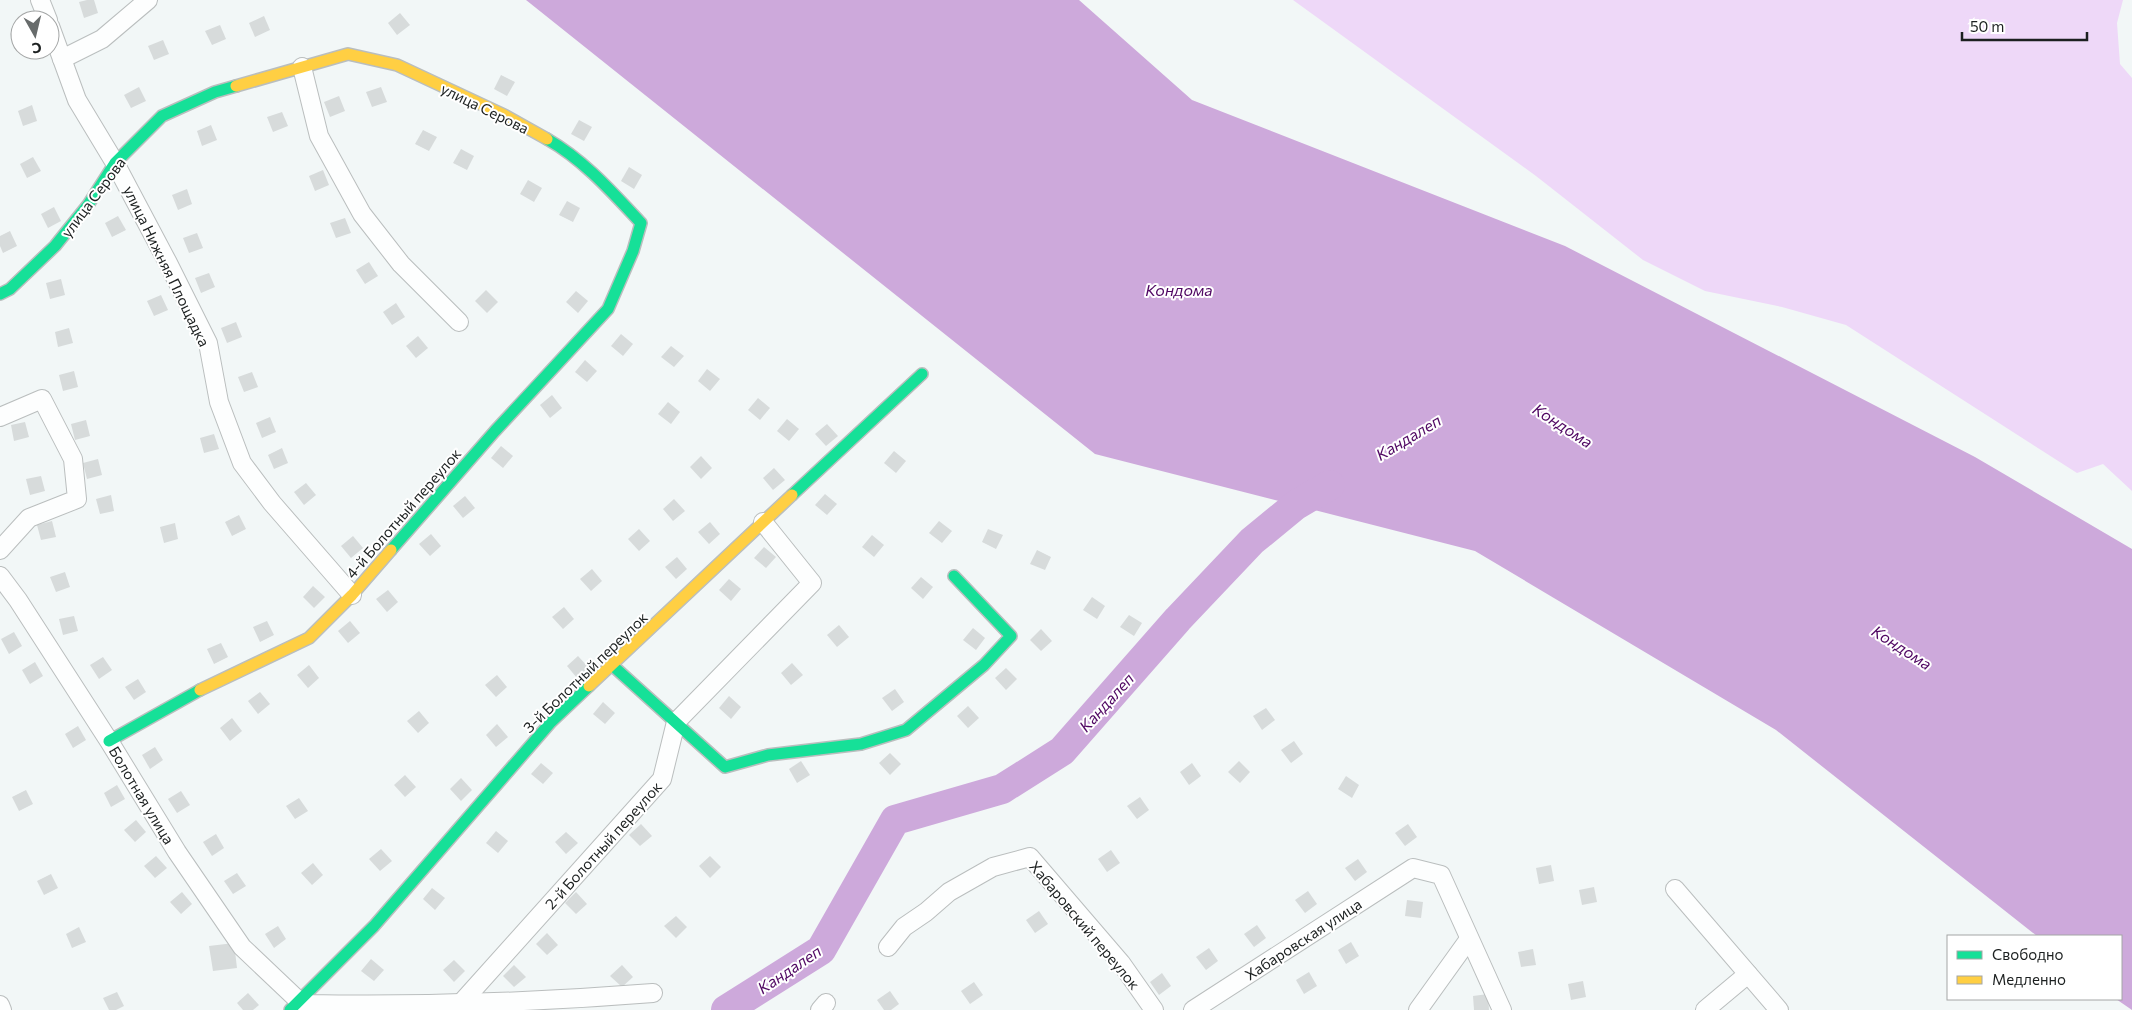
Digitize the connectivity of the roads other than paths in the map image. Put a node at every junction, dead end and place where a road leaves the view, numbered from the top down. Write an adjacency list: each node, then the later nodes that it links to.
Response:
1 (148, 0): 3 (street)
2 (60, 53): 3 (street, улица Нижняя Площадка)
3 (62, 58): 5 (street, улица Нижняя Площадка)
4 (302, 67): 5 (street, улица Серова); 6 (street, улица Серова); 8 (street)
5 (116, 163): 7 (street, улица Серова); 15 (street, улица Нижняя Площадка)
6 (641, 222): 15 (street, 4-й Болотный переулок)
7 (0, 294)
8 (460, 322)
9 (922, 374): 11 (street, 3-й Болотный переулок)
10 (0, 417): 12 (street)
11 (762, 522): 16 (street, 3-й Болотный переулок); 17 (street)
12 (0, 550)
13 (0, 576): 18 (street, Болотная улица)
14 (954, 576): 17 (street)
15 (352, 595): 18 (street, 4-й Болотный переулок)
16 (612, 665): 17 (street); 26 (street, 3-й Болотный переулок)
17 (676, 722): 24 (street, 2-й Болотный переулок)
18 (109, 740): 26 (street, Болотная улица)
19 (1675, 889): 22 (street)
20 (1469, 939): 29 (street, Хабаровская улица); 30 (street); 31 (street)
21 (888, 947): 28 (street, Хабаровский переулок)
22 (1748, 974): 32 (street); 33 (street)
23 (653, 993): 24 (street)
24 (462, 1002): 26 (street)
25 (0, 1005): 27 (street)
26 (295, 1006)
27 (2, 1010)
28 (1154, 1010)
29 (1193, 1010)
30 (1418, 1010)
31 (1502, 1010)
32 (1705, 1010)
33 (1779, 1010)

